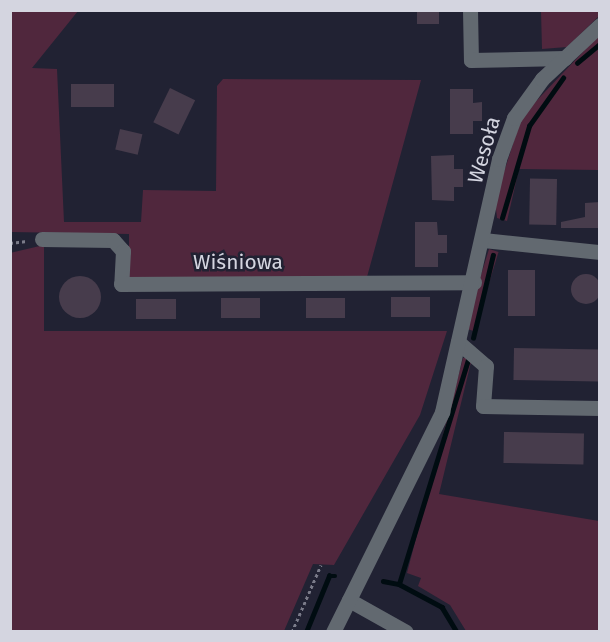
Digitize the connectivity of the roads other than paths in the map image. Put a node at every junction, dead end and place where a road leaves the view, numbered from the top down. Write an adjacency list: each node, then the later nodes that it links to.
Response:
1 (470, 10): 3 (street)
2 (600, 25): 3 (street, Wesoła)
3 (565, 58): 5 (street, Wesoła)
4 (42, 239): 7 (street, Wiśniowa)
5 (483, 240): 6 (street); 7 (street, Wesoła)
6 (600, 252)
7 (474, 282): 8 (street, Wesoła)
8 (458, 342): 9 (street); 10 (street, Wesoła)
9 (600, 408)
10 (349, 600): 11 (street, Wesoła); 12 (street)
11 (333, 632)
12 (406, 632)

